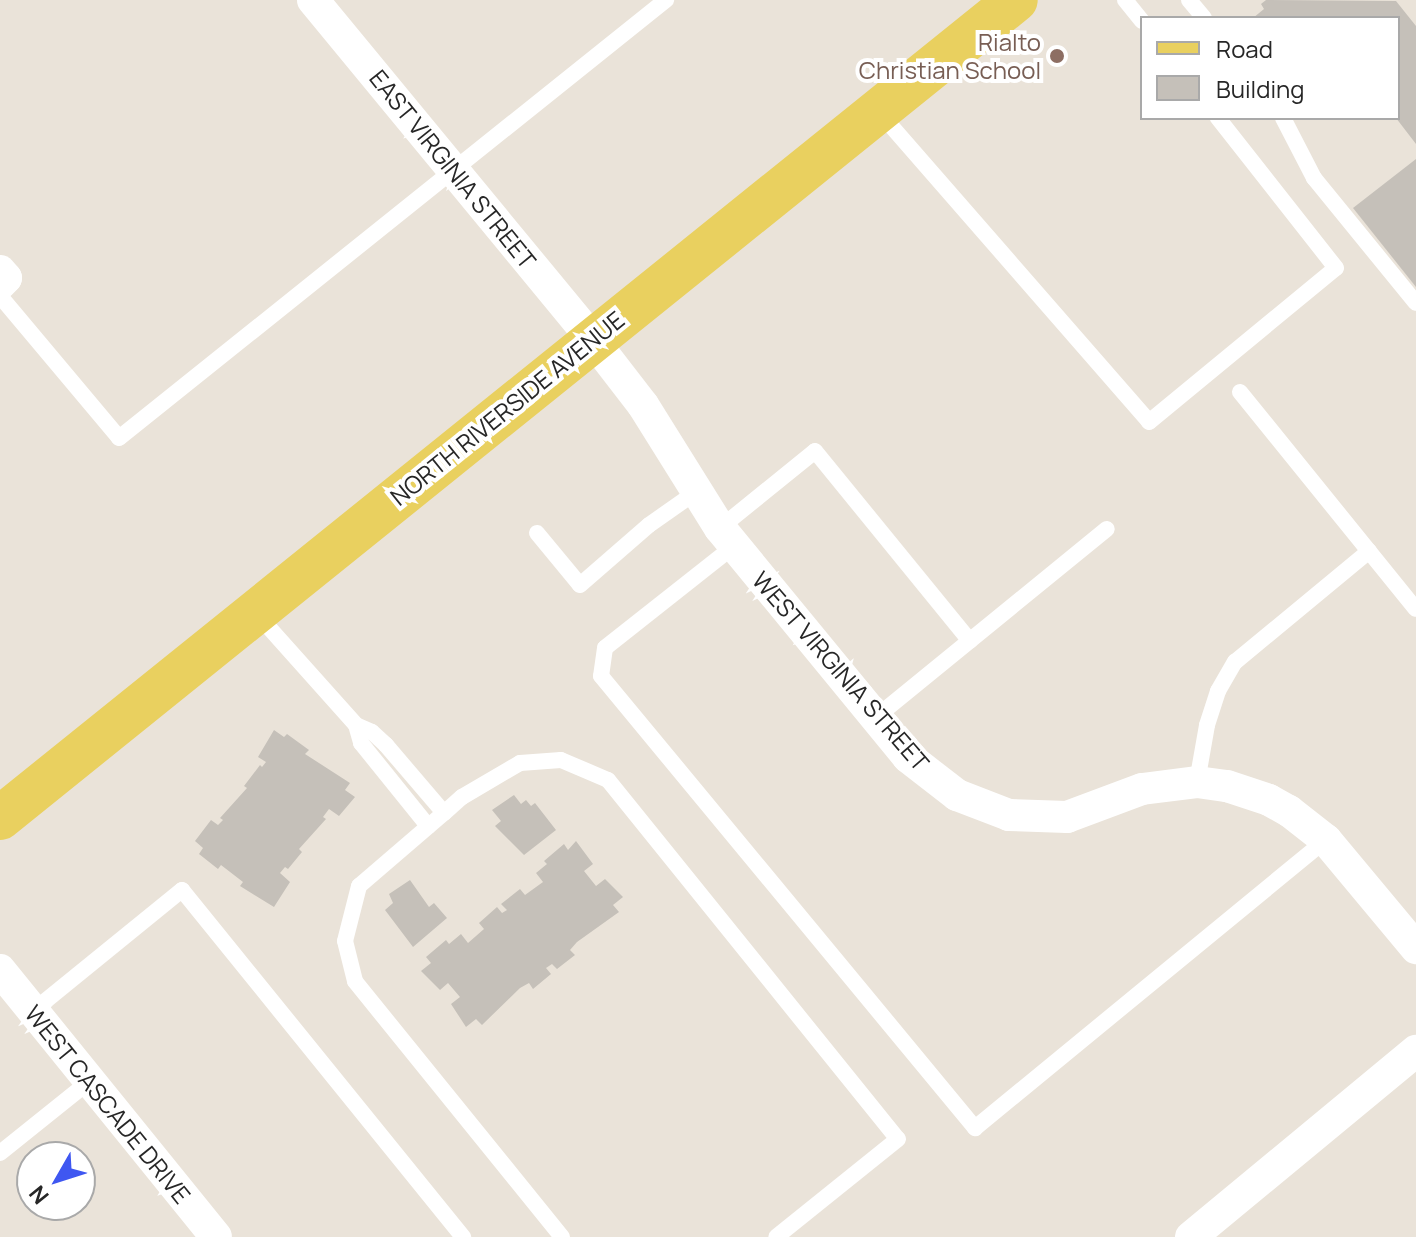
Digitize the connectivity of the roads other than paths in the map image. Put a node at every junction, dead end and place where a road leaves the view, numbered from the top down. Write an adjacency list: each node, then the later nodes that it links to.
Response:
1 (666, 0): 11 (lane)
2 (1016, 0): 8 (main road, NORTH RIVERSIDE AVENUE)
3 (1125, 0): 7 (lane)
4 (1189, 0): 6 (lane)
5 (320, 2): 11 (street, EAST VIRGINIA STREET)
6 (1202, 16)
7 (1140, 19)
8 (878, 111): 9 (lane); 14 (main road, NORTH RIVERSIDE AVENUE)
9 (1220, 120)
10 (1284, 120): 13 (lane)
11 (454, 171): 12 (lane); 14 (street, EAST VIRGINIA STREET)
12 (2, 282)
13 (1416, 303)
14 (592, 339): 16 (street, WEST VIRGINIA STREET); 22 (main road, NORTH RIVERSIDE AVENUE)
15 (1240, 392): 20 (lane)
16 (696, 492): 18 (lane); 19 (street, WEST VIRGINIA STREET)
17 (1107, 529): 23 (lane)
18 (537, 533)
19 (727, 537): 23 (lane); 24 (street, WEST VIRGINIA STREET); 30 (lane)
20 (1369, 551): 21 (lane); 26 (lane)
21 (1416, 609)
22 (255, 611): 25 (lane); 28 (main road, NORTH RIVERSIDE AVENUE)
23 (970, 641): 24 (lane)
24 (875, 718): 26 (street, WEST VIRGINIA STREET)
25 (356, 725): 27 (lane); 29 (lane)
26 (1197, 782): 30 (street, WEST VIRGINIA STREET)
27 (444, 813): 29 (lane); 40 (lane)
28 (0, 818)
29 (428, 826): 39 (lane)
30 (1326, 840): 31 (street, WEST VIRGINIA STREET)
31 (1416, 948)
32 (0, 970): 33 (street, WEST CASCADE DRIVE)
33 (33, 1011): 35 (street, WEST CASCADE DRIVE); 38 (lane)
34 (1416, 1051): 41 (street)
35 (90, 1081): 36 (lane); 37 (street, WEST CASCADE DRIVE)
36 (0, 1153)
37 (216, 1237)
38 (463, 1237)
39 (562, 1237)
40 (776, 1237)
41 (1191, 1237)

